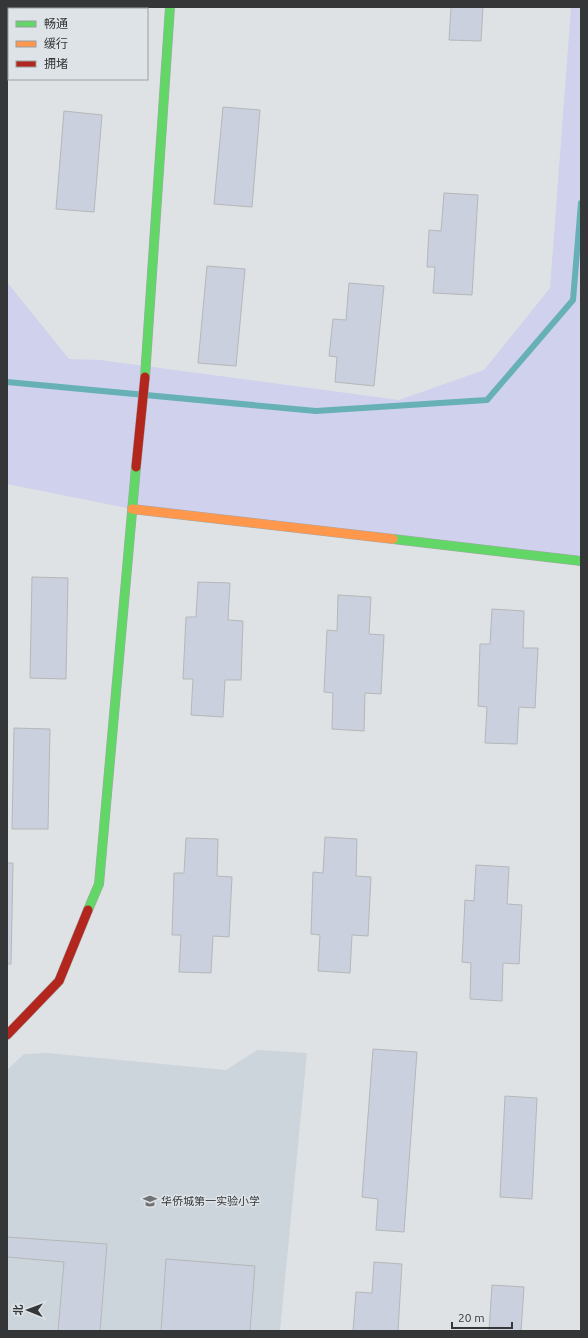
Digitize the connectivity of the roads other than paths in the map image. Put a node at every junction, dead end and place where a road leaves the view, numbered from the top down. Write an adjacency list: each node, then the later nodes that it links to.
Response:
1 (170, 7): 2 (street)
2 (132, 509): 3 (street); 4 (street)
3 (581, 561)
4 (7, 1035)

